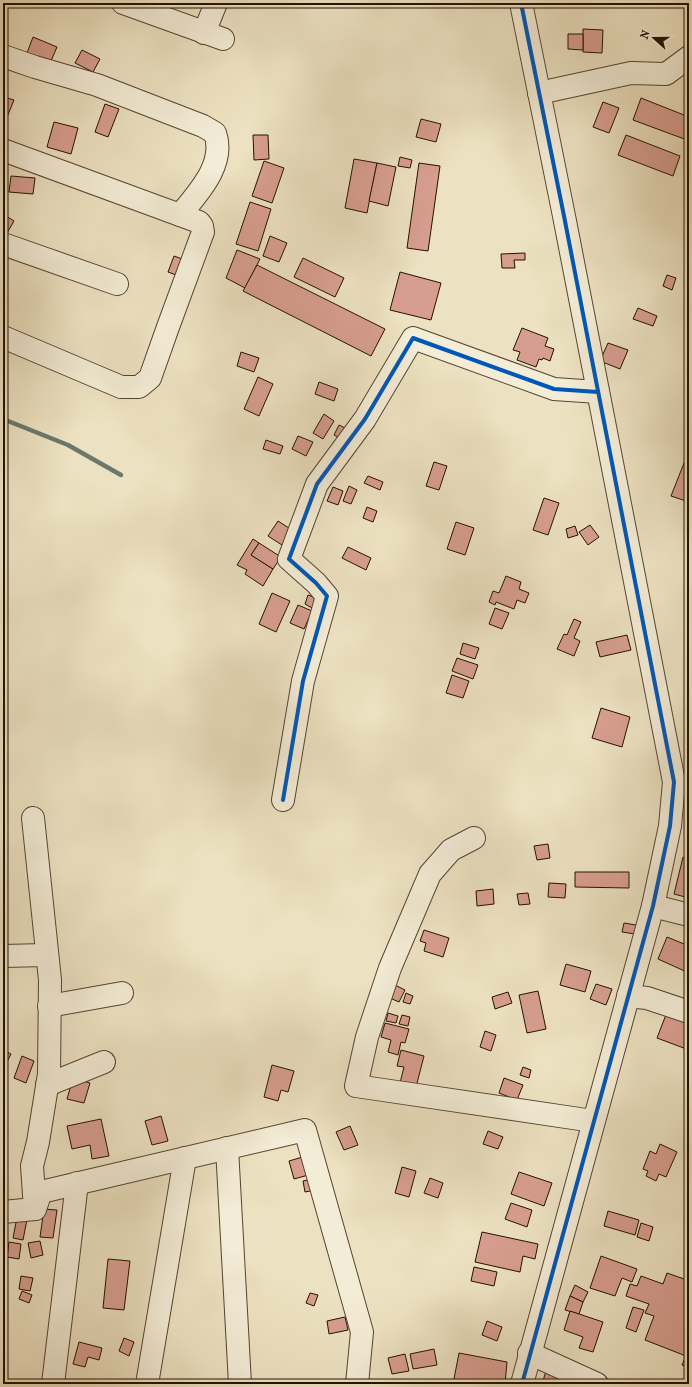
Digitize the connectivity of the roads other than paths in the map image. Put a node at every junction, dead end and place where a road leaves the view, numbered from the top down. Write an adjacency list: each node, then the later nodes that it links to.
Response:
1 (123, 3): 2 (street)
2 (216, 3)
3 (521, 3): 6 (street)
4 (3, 56): 8 (street)
5 (689, 57): 6 (street)
6 (539, 93): 12 (street)
7 (3, 150): 8 (street)
8 (180, 215): 11 (street)
9 (3, 244): 10 (street)
10 (117, 284)
11 (3, 338)
12 (598, 392): 13 (street); 16 (street)
13 (283, 800)
14 (33, 818): 18 (street)
15 (474, 838): 26 (street)
16 (653, 906): 17 (street); 21 (street)
17 (689, 915)
18 (46, 955): 19 (street); 22 (street)
19 (3, 956)
20 (122, 993): 22 (street)
21 (628, 996): 23 (street); 26 (street)
22 (49, 1006): 25 (street)
23 (689, 1012)
24 (104, 1062): 25 (street)
25 (47, 1085): 30 (street)
26 (593, 1121): 32 (street)
27 (227, 1148): 28 (street); 35 (street); 36 (street)
28 (185, 1158): 29 (street); 34 (street)
29 (77, 1184): 30 (street); 33 (street)
30 (35, 1209): 31 (street)
31 (3, 1212)
32 (529, 1353): 37 (street); 38 (street)
33 (53, 1384)
34 (147, 1384)
35 (240, 1384)
36 (357, 1384)
37 (522, 1384)
38 (597, 1384)

